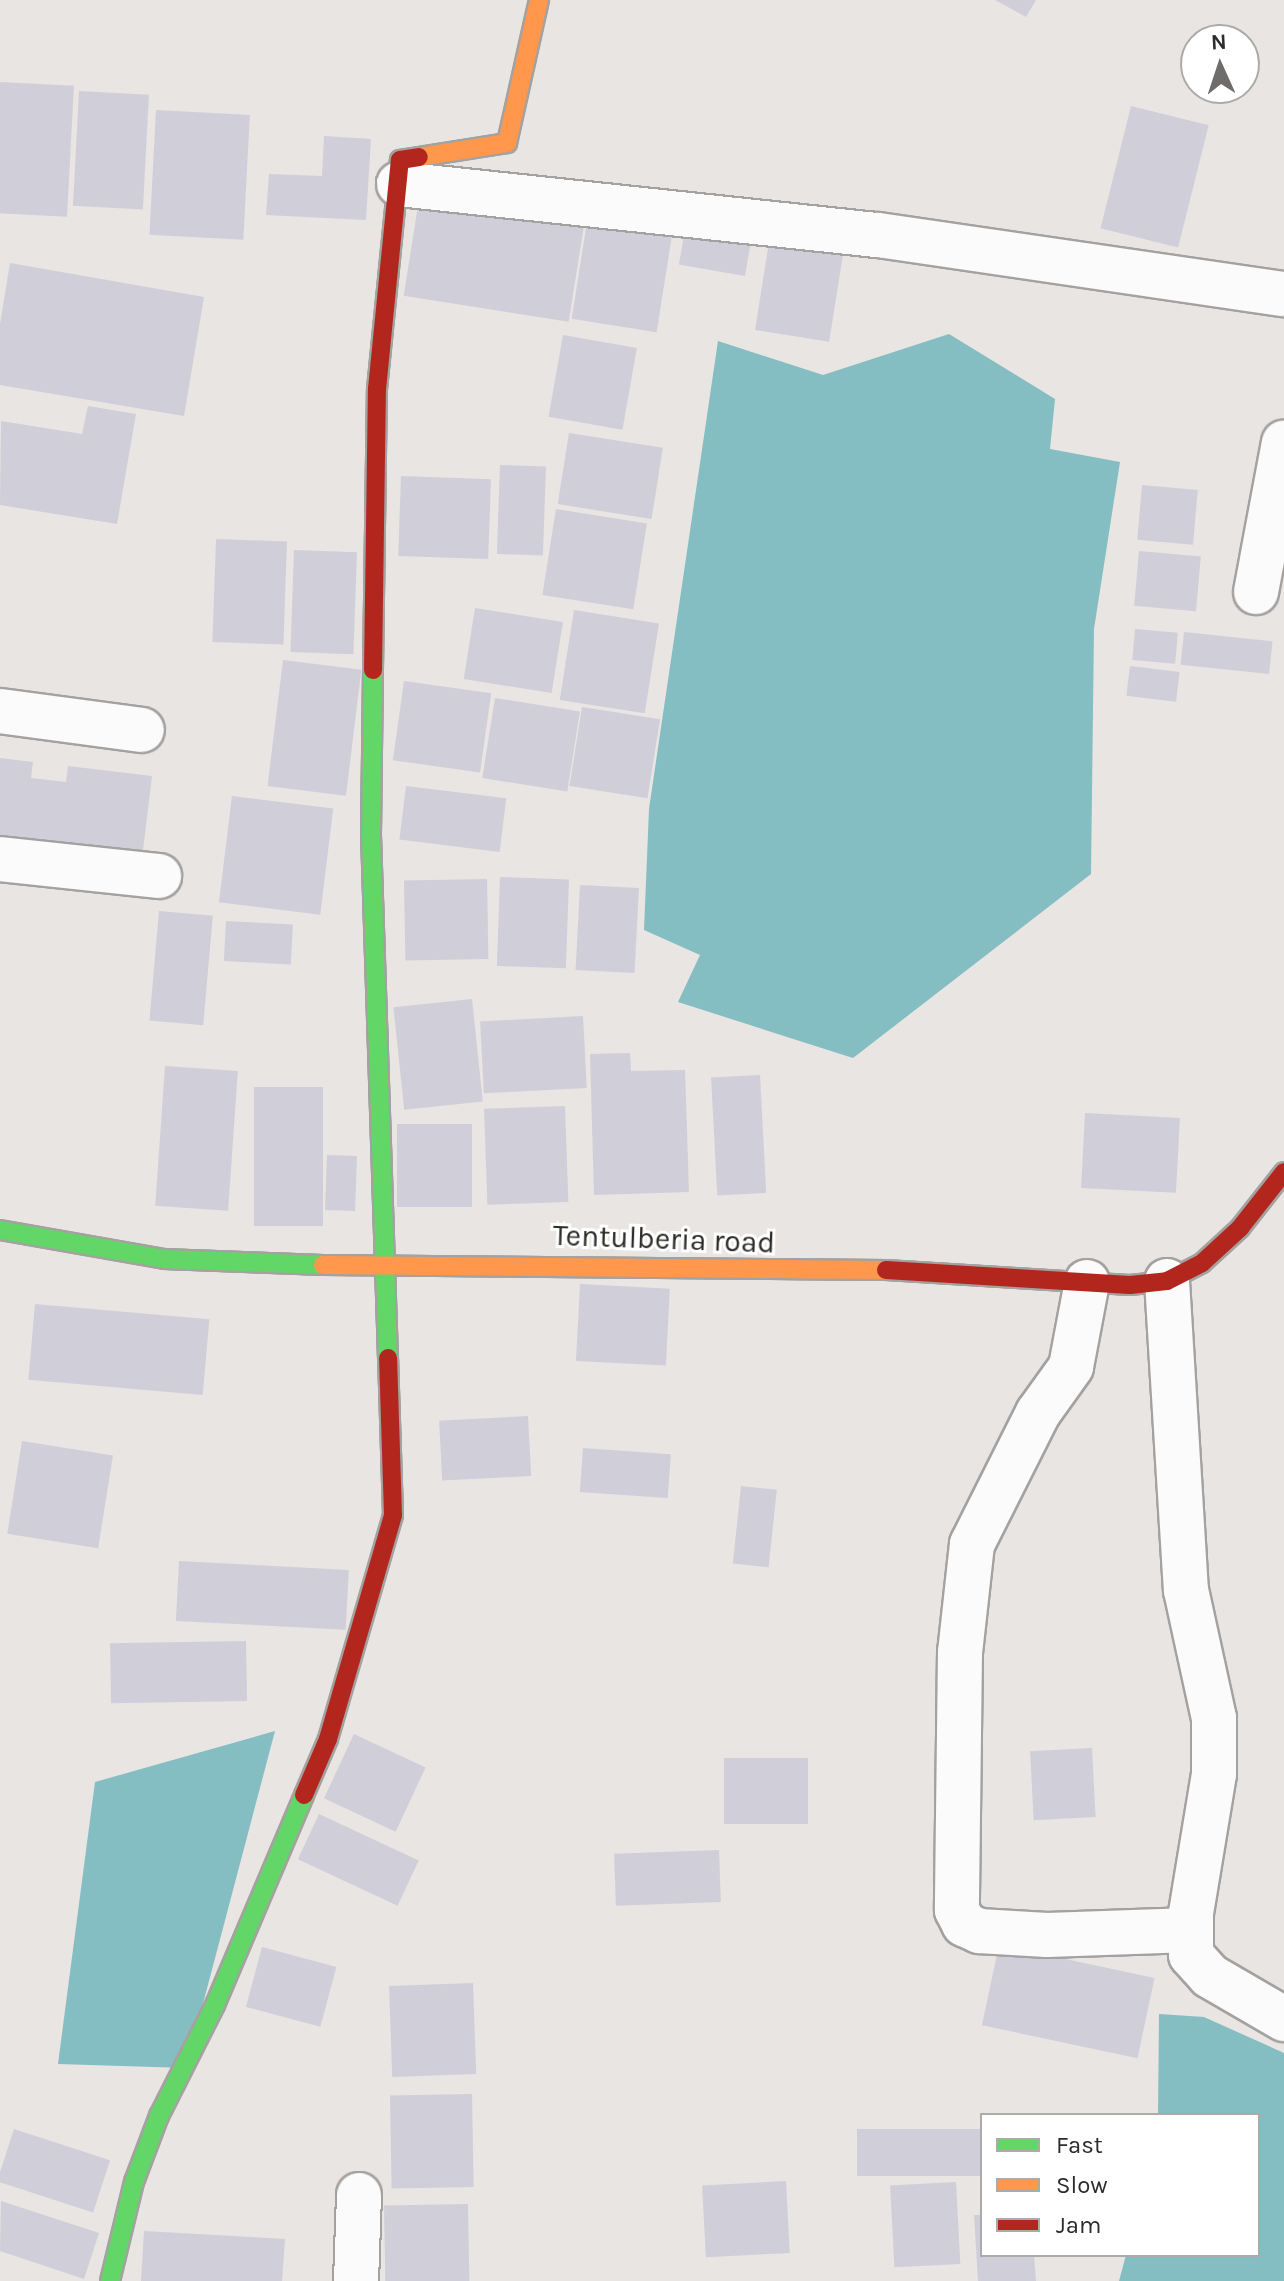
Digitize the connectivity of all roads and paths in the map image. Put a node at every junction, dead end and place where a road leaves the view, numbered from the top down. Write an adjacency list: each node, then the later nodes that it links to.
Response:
1 (539, 0): 2 (street)
2 (399, 184): 3 (street); 12 (street)
3 (1284, 294)
4 (1284, 443): 5 (street)
5 (1256, 592)
6 (0, 711): 7 (street)
7 (142, 730)
8 (0, 859): 9 (street)
9 (159, 876)
10 (1284, 1172): 13 (street, Tentulberia road)
11 (0, 1230): 12 (street, Tentulberia road)
12 (384, 1266): 14 (street, Tentulberia road); 18 (street)
13 (1167, 1281): 14 (street, Tentulberia road); 15 (street)
14 (1087, 1282): 15 (street)
15 (1191, 1930): 16 (street)
16 (1284, 2019)
17 (359, 2195): 19 (street)
18 (110, 2281)
19 (356, 2281)

